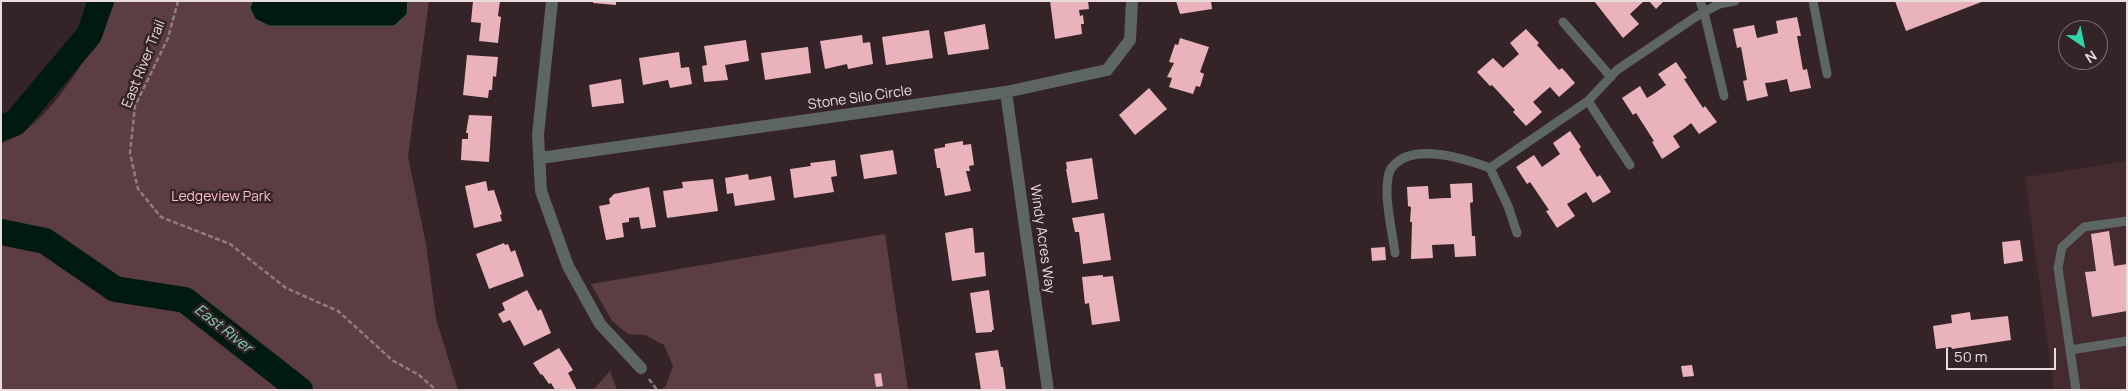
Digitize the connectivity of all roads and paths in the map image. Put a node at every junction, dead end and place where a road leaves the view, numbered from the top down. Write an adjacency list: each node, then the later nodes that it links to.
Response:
1 (178, 1): 23 (path, East River Trail)
2 (552, 1): 14 (street)
3 (1132, 1): 11 (street, Stone Silo Circle)
4 (1700, 1): 7 (lane)
5 (1735, 1): 7 (lane)
6 (1813, 1): 9 (lane)
7 (1704, 12): 10 (lane); 12 (lane)
8 (1563, 22): 10 (lane)
9 (1826, 74)
10 (1611, 77): 13 (lane)
11 (1006, 92): 14 (street, Stone Silo Circle); 24 (street, Windy Acres Way)
12 (1724, 96)
13 (1588, 101): 15 (lane); 16 (lane)
14 (540, 158): 22 (street)
15 (1630, 164)
16 (1490, 168): 18 (lane); 19 (lane)
17 (2127, 221): 21 (lane)
18 (1517, 233)
19 (1395, 252)
20 (2127, 342): 21 (lane)
21 (2070, 350): 25 (lane)
22 (641, 368)
23 (436, 390)
24 (1048, 390)
25 (2076, 390)

